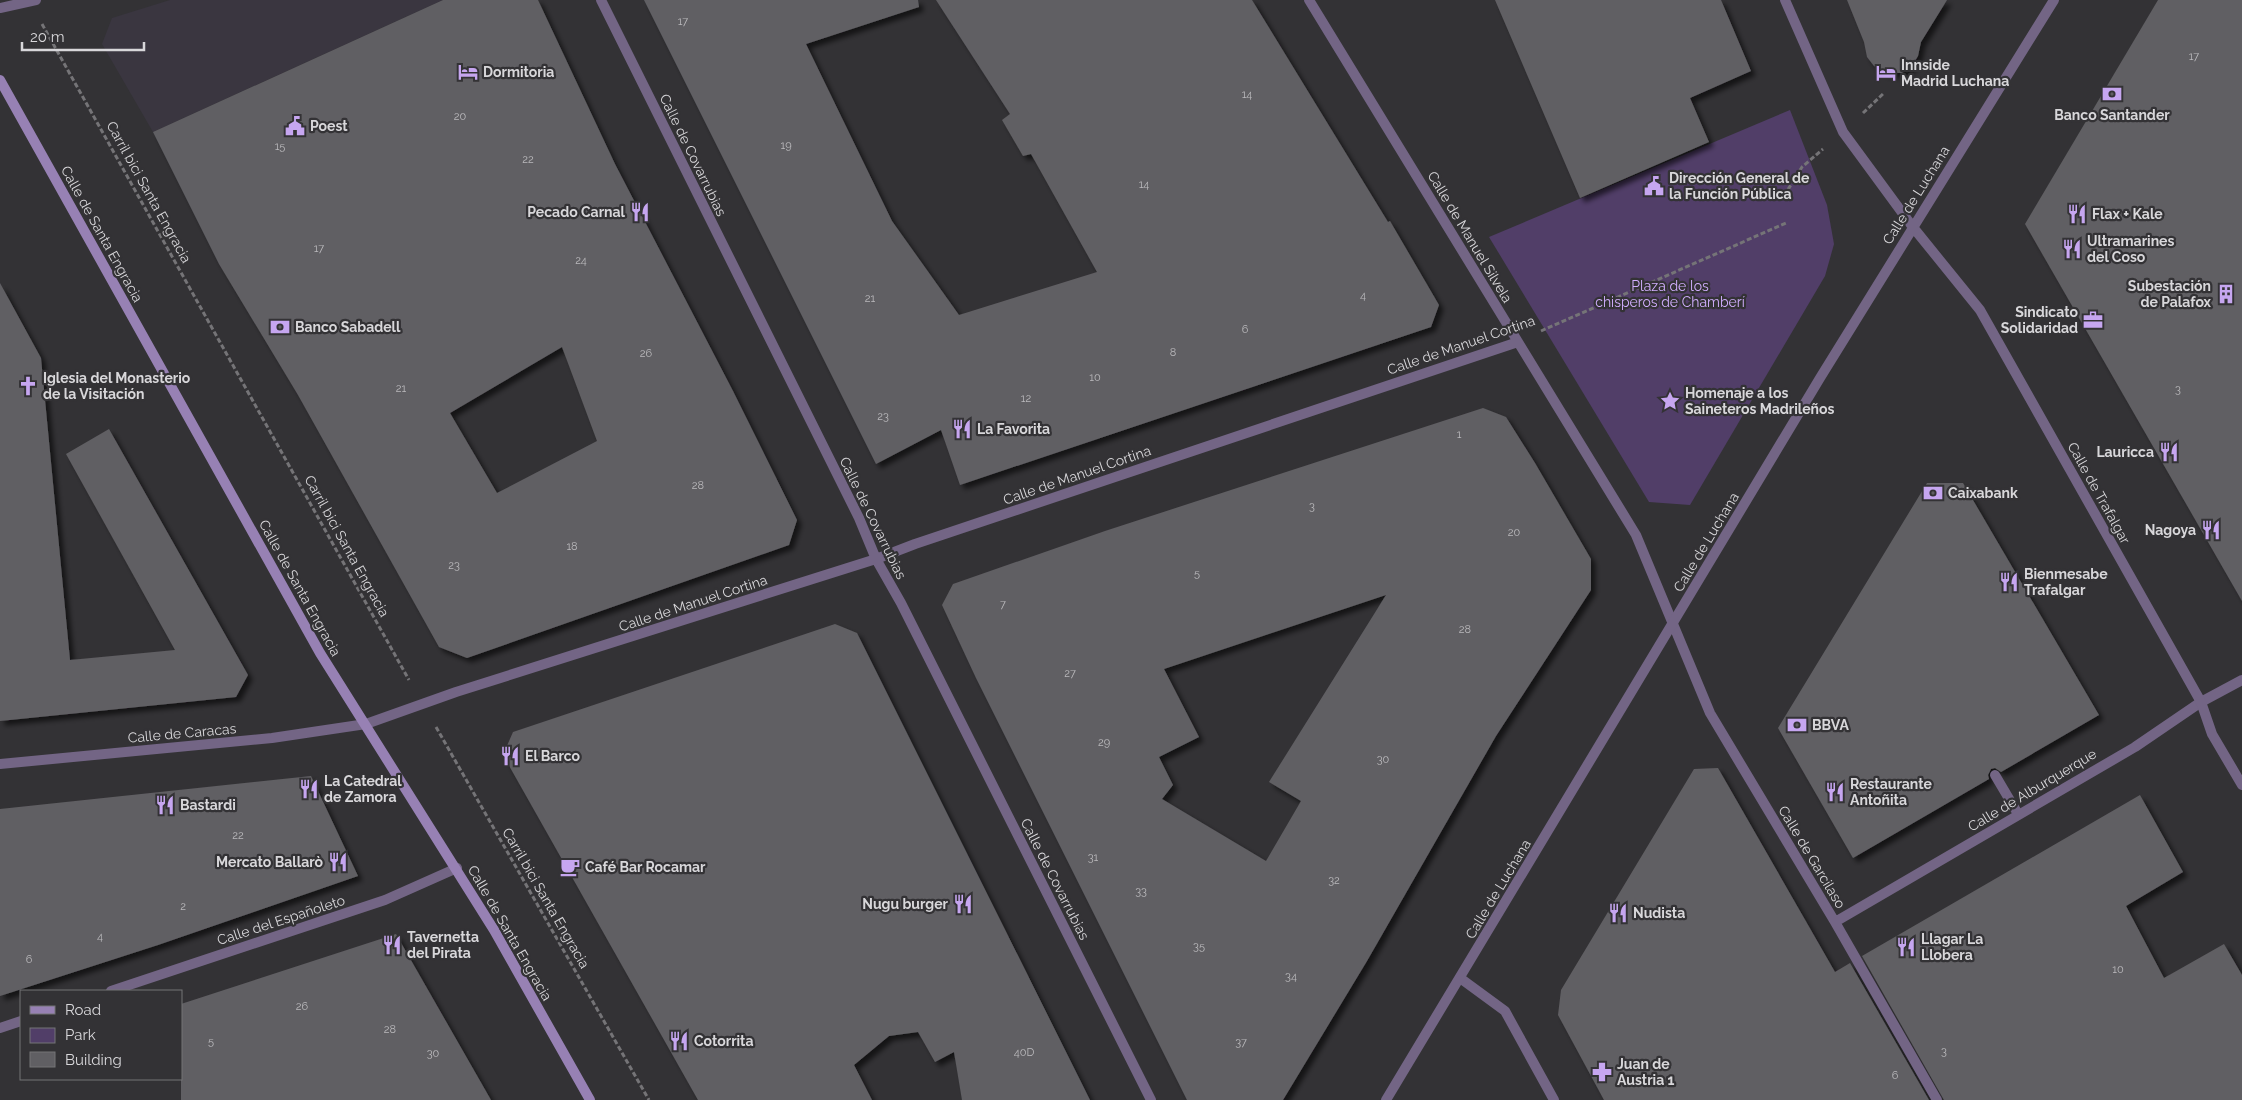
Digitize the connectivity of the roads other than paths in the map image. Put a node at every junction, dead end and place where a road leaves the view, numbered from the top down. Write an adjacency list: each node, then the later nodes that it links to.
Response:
1 (601, 0): 10 (street, Calle de Covarrubias)
2 (1309, 0): 9 (street, Calle de Manuel Silvela)
3 (1785, 0): 8 (street, Calle de Trafalgar)
4 (2054, 0): 8 (street, Calle de Luchana)
5 (33, 1): 6 (street)
6 (0, 8)
7 (0, 80): 14 (main road, Calle de Santa Engracia)
8 (1912, 226): 11 (street, Calle de Luchana); 13 (street, Calle de Trafalgar)
9 (1518, 342): 10 (street, Calle de Manuel Cortina); 11 (street, Calle de Manuel Silvela)
10 (876, 559): 14 (street, Calle de Manuel Cortina); 26 (street, Calle de Covarrubias)
11 (1674, 623): 20 (street, Calle de Garcilaso); 21 (street, Calle de Luchana)
12 (2242, 680): 13 (street, Calle de Alburquerque)
13 (2201, 702): 17 (street, Calle de Trafalgar); 18 (street, Calle de Alburquerque)
14 (366, 724): 15 (street, Calle de Caracas); 19 (main road, Calle de Santa Engracia)
15 (0, 764)
16 (1995, 775): 18 (street)
17 (2242, 785)
18 (2018, 814): 20 (street, Calle de Alburquerque)
19 (456, 868): 22 (street, Calle del Españoleto); 25 (main road, Calle de Santa Engracia)
20 (1835, 922): 29 (street, Calle de Garcilaso)
21 (1460, 978): 27 (street, Calle de Luchana); 28 (street)
22 (114, 990)
23 (20, 1021): 24 (street)
24 (0, 1028)
25 (590, 1100)
26 (1151, 1100)
27 (1386, 1100)
28 (1554, 1100)
29 (1937, 1100)

